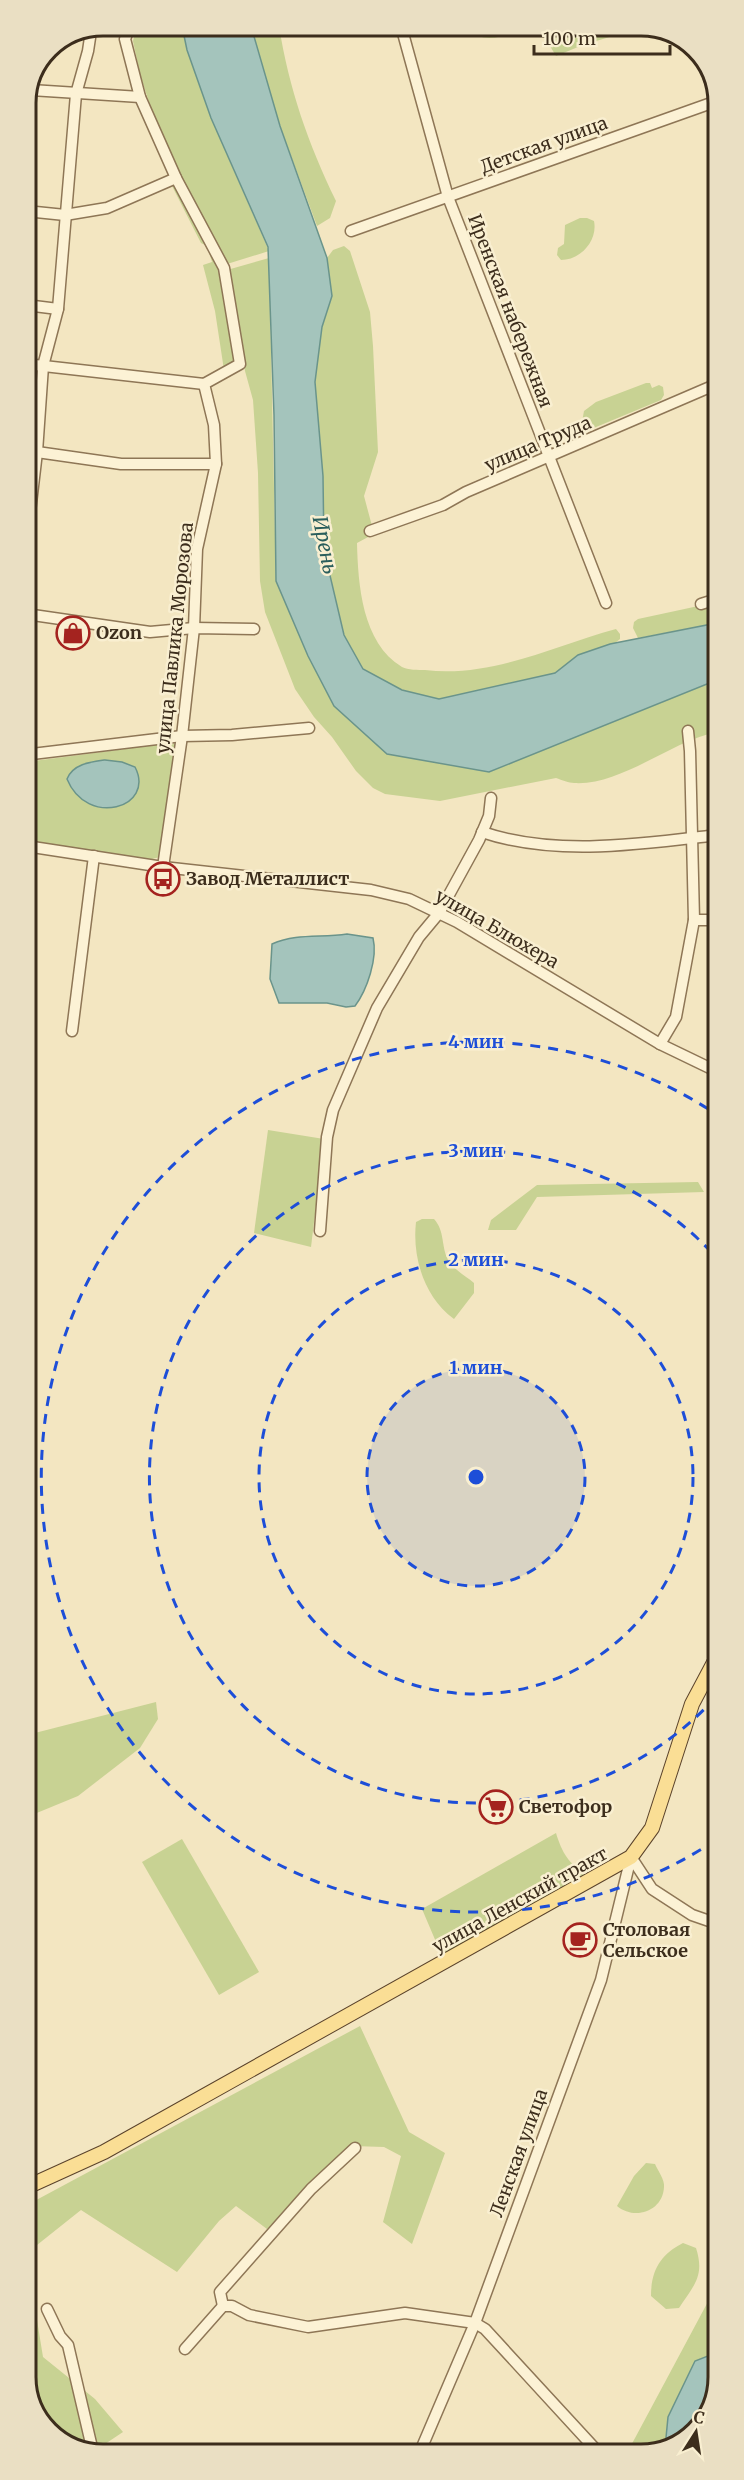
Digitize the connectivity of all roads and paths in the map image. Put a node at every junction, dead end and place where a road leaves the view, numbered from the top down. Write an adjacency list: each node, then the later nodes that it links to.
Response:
1 (126, 36): 6 (street)
2 (404, 36): 9 (street, Иренская набережная)
3 (90, 37): 5 (street)
4 (37, 91): 5 (street)
5 (76, 94): 6 (street); 11 (street)
6 (140, 97): 8 (street)
7 (708, 104): 9 (street, Детская улица)
8 (176, 178): 11 (street); 17 (street)
9 (448, 197): 12 (street, Детская улица); 20 (street, Иренская набережная)
10 (36, 212): 11 (street)
11 (65, 214): 14 (street)
12 (351, 231)
13 (36, 306): 14 (street)
14 (58, 309): 16 (street)
15 (36, 365): 16 (street)
16 (43, 366): 17 (street); 19 (street)
17 (204, 384): 22 (street, улица Павлика Морозова)
18 (708, 388): 20 (street, улица Труда)
19 (37, 452): 21 (street); 22 (street)
20 (549, 457): 23 (street, улица Труда); 25 (street, Иренская набережная)
21 (36, 461)
22 (216, 464): 28 (street, улица Павлика Морозова)
23 (370, 531)
24 (708, 602): 26 (street)
25 (606, 603)
26 (700, 604)
27 (36, 615): 28 (street)
28 (194, 628): 29 (street); 32 (street, улица Павлика Морозова)
29 (254, 628)
30 (309, 728): 32 (street)
31 (688, 731): 37 (street)
32 (182, 736): 33 (street); 40 (street, улица Павлика Морозова)
33 (36, 754)
34 (491, 798): 35 (street)
35 (482, 832): 37 (street); 41 (street)
36 (708, 836): 37 (street)
37 (691, 838): 42 (street)
38 (36, 847): 39 (street, улица Блюхера)
39 (94, 856): 40 (street, улица Блюхера); 44 (street)
40 (163, 867): 41 (street, улица Блюхера)
41 (439, 913): 45 (street, улица Блюхера); 47 (street)
42 (694, 920): 43 (street); 45 (street)
43 (708, 920)
44 (72, 1031)
45 (660, 1044): 46 (street, улица Блюхера)
46 (708, 1067)
47 (320, 1231)
48 (708, 1674): 49 (main road, улица Ленский тракт)
49 (631, 1857): 50 (street); 52 (main road, улица Ленский тракт); 55 (street, Ленская улица)
50 (708, 1921)
51 (355, 2148): 53 (street)
52 (36, 2183)
53 (224, 2306): 55 (street); 56 (street)
54 (46, 2309): 57 (street)
55 (475, 2323): 58 (street, Ленская улица); 59 (street)
56 (185, 2349)
57 (91, 2443)
58 (423, 2444)
59 (591, 2444)

